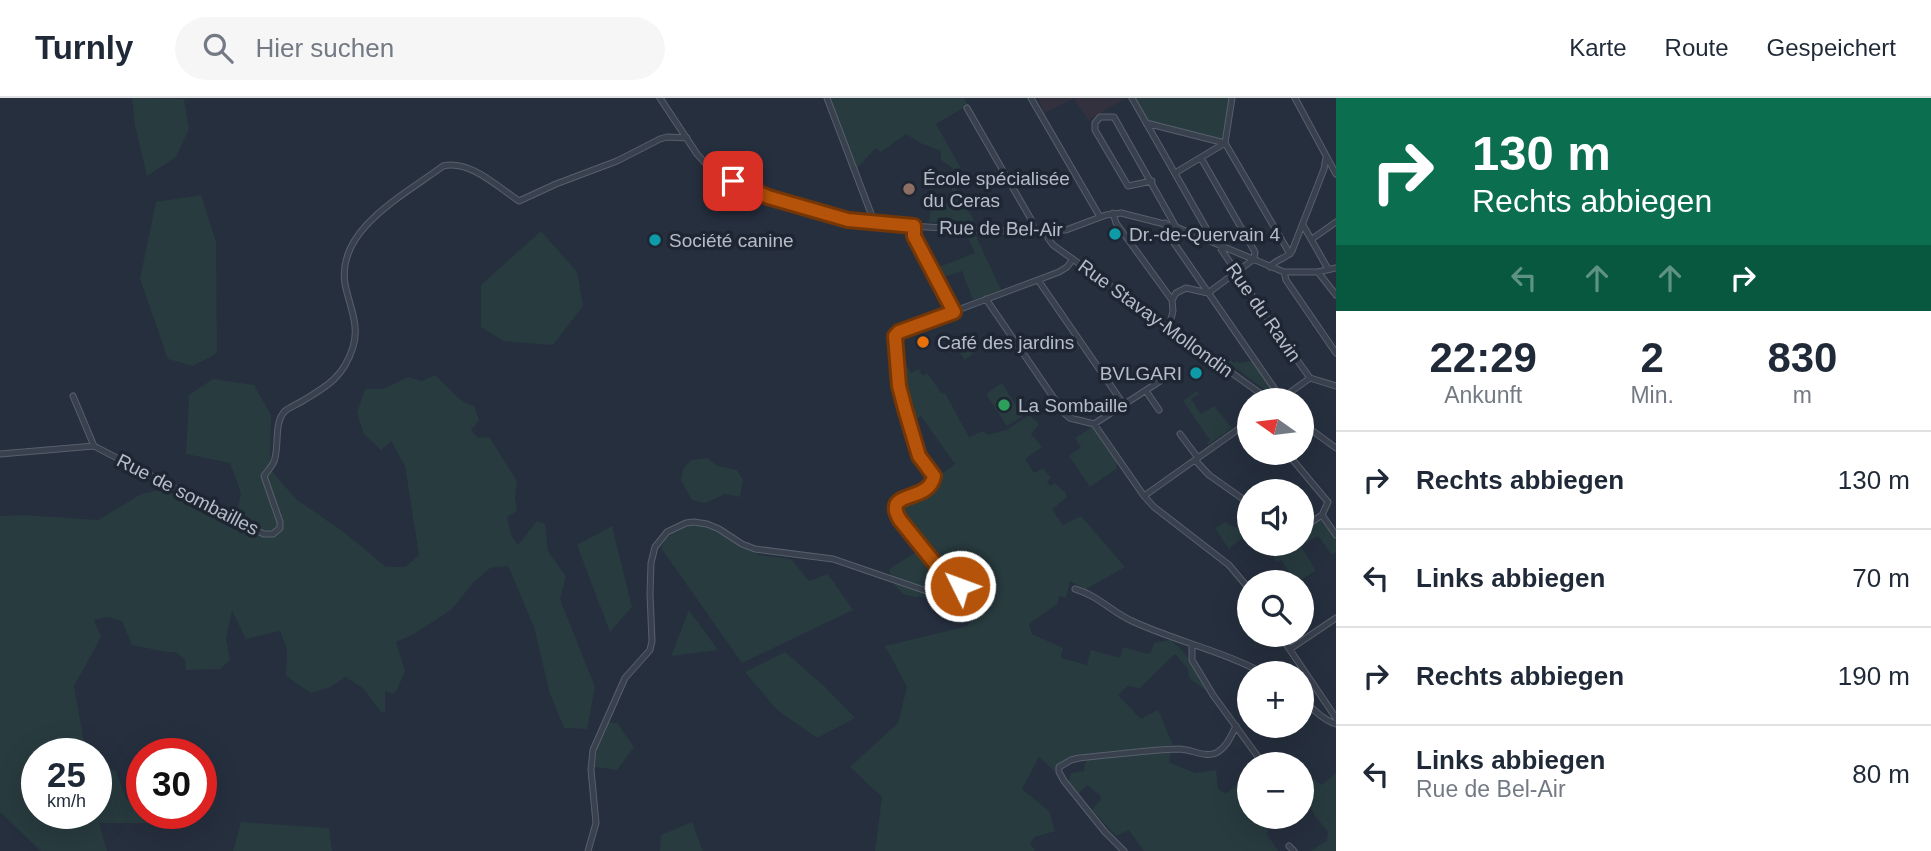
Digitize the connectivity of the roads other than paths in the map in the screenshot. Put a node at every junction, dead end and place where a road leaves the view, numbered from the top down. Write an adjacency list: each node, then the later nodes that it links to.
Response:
1 (660, 98): 9 (street)
2 (827, 98): 19 (street)
3 (1031, 98): 17 (street)
4 (1132, 98): 8 (street)
5 (1233, 98): 10 (street)
6 (1295, 98): 12 (street)
7 (967, 108): 25 (street)
8 (1146, 123): 10 (street); 13 (street)
9 (687, 138): 19 (street); 60 (street, Rue de sombailles)
10 (1225, 143): 11 (street); 29 (street)
11 (1201, 158): 13 (street); 31 (street)
12 (1326, 158): 14 (street); 21 (street)
13 (1175, 173): 26 (street)
14 (1336, 174)
15 (1152, 181): 15 (street); 23 (street)
16 (1114, 213): 17 (street, Rue de Bel-Air); 18 (street, Rue de Bel-Air); 42 (street)
17 (1100, 217): 24 (street, Rue de Bel-Air)
18 (1165, 223): 23 (street, Rue de Bel-Air); 39 (street)
19 (875, 224): 22 (street)
20 (1335, 224): 27 (street)
21 (1303, 225): 27 (street); 29 (street)
22 (914, 226): 25 (street, Rue de Bel-Air); 43 (street, Rue de Bel-Air)
23 (1176, 227): 26 (street, Rue de Bel-Air)
24 (1047, 230): 25 (street, Rue de Bel-Air); 30 (street, Rue Stavay-Mollondin)
25 (1034, 231)
26 (1206, 239): 28 (street, Rue de Bel-Air)
27 (1312, 239): 34 (street)
28 (1220, 245): 31 (street, Rue de Bel-Air); 36 (street, Rue du Ravin)
29 (1290, 254): 32 (street)
30 (1073, 259): 38 (street); 44 (street, Rue Stavay-Mollondin)
31 (1254, 260): 32 (street, Rue de Bel-Air); 36 (street)
32 (1270, 267): 37 (street, Rue de Bel-Air)
33 (1336, 268): 34 (street, Rue de Bel-Air)
34 (1328, 269): 35 (street, Rue de Bel-Air)
35 (1318, 271): 37 (street, Rue de Bel-Air); 40 (street)
36 (1236, 272): 39 (street); 47 (street, Rue du Ravin)
37 (1284, 272): 45 (street)
38 (1038, 280): 41 (street); 54 (street)
39 (1208, 293): 42 (street); 50 (street)
40 (1336, 295)
41 (986, 299): 43 (street); 56 (street)
42 (1172, 300): 44 (street)
43 (954, 312): 81 (street)
44 (1169, 327): 49 (street, Rue Stavay-Mollondin)
45 (1336, 353)
46 (1174, 372): 52 (street)
47 (1310, 378): 48 (street); 51 (street)
48 (1336, 386)
49 (1253, 388)
50 (1271, 388)
51 (1296, 388)
52 (1146, 390): 54 (street); 55 (street)
53 (73, 396): 60 (street)
54 (1124, 405): 56 (street)
55 (1159, 410)
56 (1094, 424): 66 (street)
57 (1237, 430): 63 (street)
58 (1314, 432): 61 (street)
59 (1180, 434): 63 (street)
60 (94, 446): 62 (street)
61 (1336, 448)
62 (0, 454)
63 (1196, 459): 65 (street); 66 (street)
64 (1298, 466): 67 (street)
65 (1237, 495)
66 (1144, 496): 70 (street)
67 (1322, 515): 68 (street); 69 (street)
68 (1314, 520)
69 (1336, 535)
70 (1237, 575)
71 (1075, 589): 73 (street)
72 (1336, 618): 74 (street)
73 (1192, 645): 75 (street); 79 (street)
74 (1290, 649): 77 (street)
75 (1237, 661)
76 (1314, 710): 78 (street)
77 (1336, 718)
78 (1336, 724)
79 (1236, 726): 80 (street); 82 (street)
80 (1255, 752)
81 (588, 851)
82 (1124, 851)

